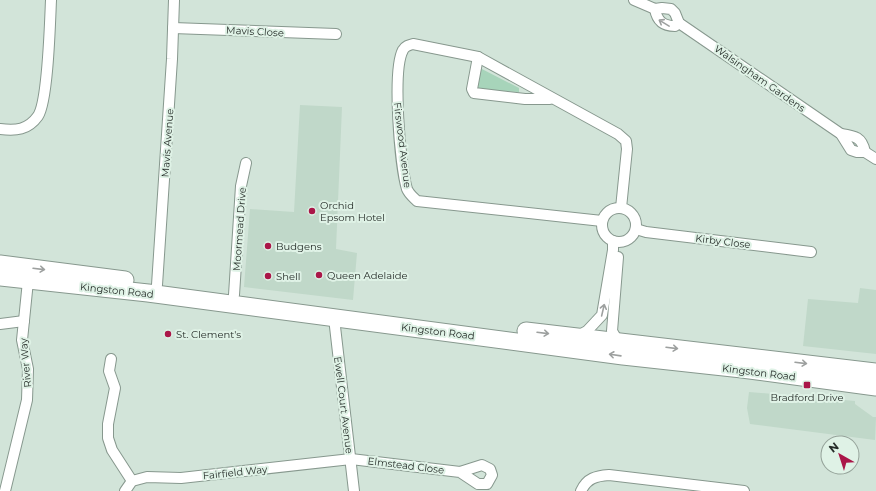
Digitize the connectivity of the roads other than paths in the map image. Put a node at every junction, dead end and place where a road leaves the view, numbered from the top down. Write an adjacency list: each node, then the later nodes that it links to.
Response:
1 (52, 0): 10 (street)
2 (174, 0): 6 (street, Mavis Avenue)
3 (634, 0): 4 (street, Walsingham Gardens)
4 (654, 9): 5 (street, Walsingham Gardens); 5 (street, Walsingham Gardens, one-way to 4)
5 (679, 22): 11 (street, Walsingham Gardens)
6 (173, 28): 7 (street, Mavis Close); 22 (street, Mavis Avenue)
7 (336, 34)
8 (478, 57): 9 (street, Firswood Avenue); 9 (street, Firswood Avenue); 14 (street, Firswood Avenue)
9 (552, 99): 13 (street, Firswood Avenue)
10 (0, 130)
11 (876, 159)
12 (246, 163): 23 (street, Moormead Drive)
13 (621, 208): 14 (street); 15 (street)
14 (602, 221): 16 (street)
15 (636, 229): 17 (street); 18 (street, Kirby Close)
16 (613, 240): 17 (street); 27 (street, one-way to 16)
17 (625, 241): 28 (street)
18 (811, 252)
19 (0, 264): 22 (highway, Kingston Road, one-way to 22)
20 (0, 277): 21 (highway, Kingston Road)
21 (28, 281): 24 (highway, Kingston Road); 25 (street, River Way)
22 (157, 285): 23 (highway, Kingston Road)
23 (234, 295): 27 (highway, Kingston Road, one-way to 27)
24 (334, 318): 31 (highway, Kingston Road, one-way to 24); 32 (street, Ewell Court Avenue)
25 (24, 321): 26 (street); 35 (street, River Way)
26 (0, 324)
27 (576, 337): 28 (highway, Kingston Road)
28 (618, 341): 30 (highway, Kingston Road, one-way to 30)
29 (111, 359): 34 (street)
30 (876, 372)
31 (876, 387)
32 (351, 459): 33 (street, Elmstead Close); 34 (street, Fairfield Way); 37 (street, Ewell Court Avenue)
33 (460, 472)
34 (132, 481): 36 (street)
35 (5, 491)
36 (125, 491)
37 (354, 491)
38 (582, 491): 39 (street)
39 (744, 491)

